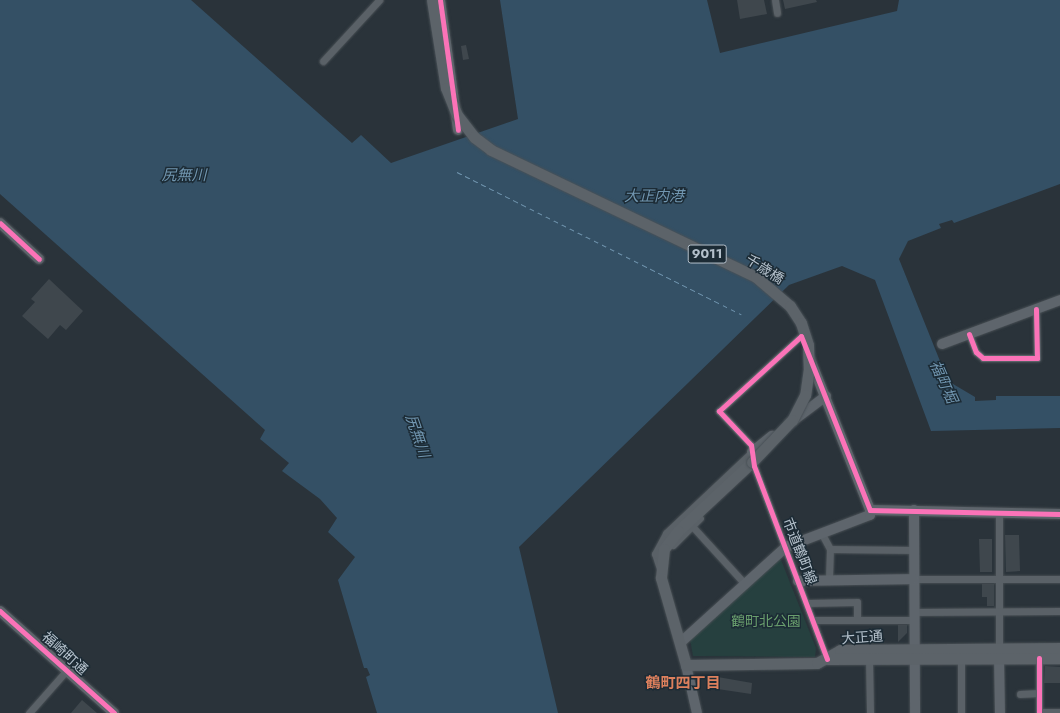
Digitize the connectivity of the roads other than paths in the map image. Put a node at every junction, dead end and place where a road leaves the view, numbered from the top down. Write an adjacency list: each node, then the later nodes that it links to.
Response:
1 (379, 0): 6 (street)
2 (432, 0): 24 (main road, 千歳橋 / 9011, bridge)
3 (440, 0): 7 (street)
4 (775, 0): 5 (street)
5 (777, 13)
6 (323, 61)
7 (458, 130)
8 (0, 223): 9 (street)
9 (39, 259)
10 (1060, 300): 11 (street)
11 (1036, 309): 12 (street); 12 (street)
12 (969, 334): 14 (street)
13 (801, 336): 15 (street); 16 (street)
14 (942, 344)
15 (826, 396): 16 (street); 18 (street)
16 (752, 452): 17 (street, 市道鶴町線); 28 (street)
17 (754, 466): 22 (street); 25 (street, 市道鶴町線)
18 (870, 510): 19 (street); 23 (street)
19 (914, 510): 20 (street); 27 (street)
20 (999, 512): 21 (street); 30 (street)
21 (1060, 514)
22 (692, 526): 24 (street); 34 (street)
23 (822, 534): 25 (street); 26 (street)
24 (669, 547): 28 (main road)
25 (786, 548): 33 (street, 市道鶴町線); 34 (street)
26 (830, 549): 27 (street); 32 (street)
27 (914, 550): 29 (street)
28 (660, 570): 42 (main road)
29 (914, 579): 30 (street); 32 (street); 39 (street)
30 (1000, 579): 31 (street); 38 (street)
31 (1060, 579)
32 (830, 580): 33 (street)
33 (798, 581): 35 (street, 市道鶴町線)
34 (745, 584): 42 (street)
35 (807, 603): 40 (street, 市道鶴町線); 41 (street)
36 (1060, 610): 38 (street)
37 (0, 611): 52 (street, 福崎町通)
38 (1000, 611): 39 (street); 44 (street)
39 (914, 616): 41 (street); 45 (street)
40 (814, 620): 41 (street); 50 (street, 市道鶴町線)
41 (857, 620)
42 (680, 644): 51 (main road)
43 (1060, 648): 44 (main road, 大正通)
44 (999, 653): 45 (main road, 大正通); 47 (main road, 大正通); 48 (main road, 大正通); 62 (street)
45 (915, 654): 46 (main road, 大正通); 47 (main road, 大正通); 50 (main road, 大正通); 60 (street)
46 (870, 658): 50 (main road, 大正通); 59 (street)
47 (961, 658): 61 (street)
48 (1039, 658): 49 (main road, 大正通); 53 (street)
49 (1060, 658)
50 (827, 659): 51 (main road)
51 (686, 665): 58 (street)
52 (66, 670): 56 (street); 57 (street, 福崎町通)
53 (1039, 693): 54 (street); 63 (street)
54 (1020, 694)
55 (1060, 712): 63 (street)
56 (29, 713)
57 (114, 713)
58 (697, 713)
59 (870, 713)
60 (915, 713)
61 (961, 713)
62 (1000, 713)
63 (1039, 713)

